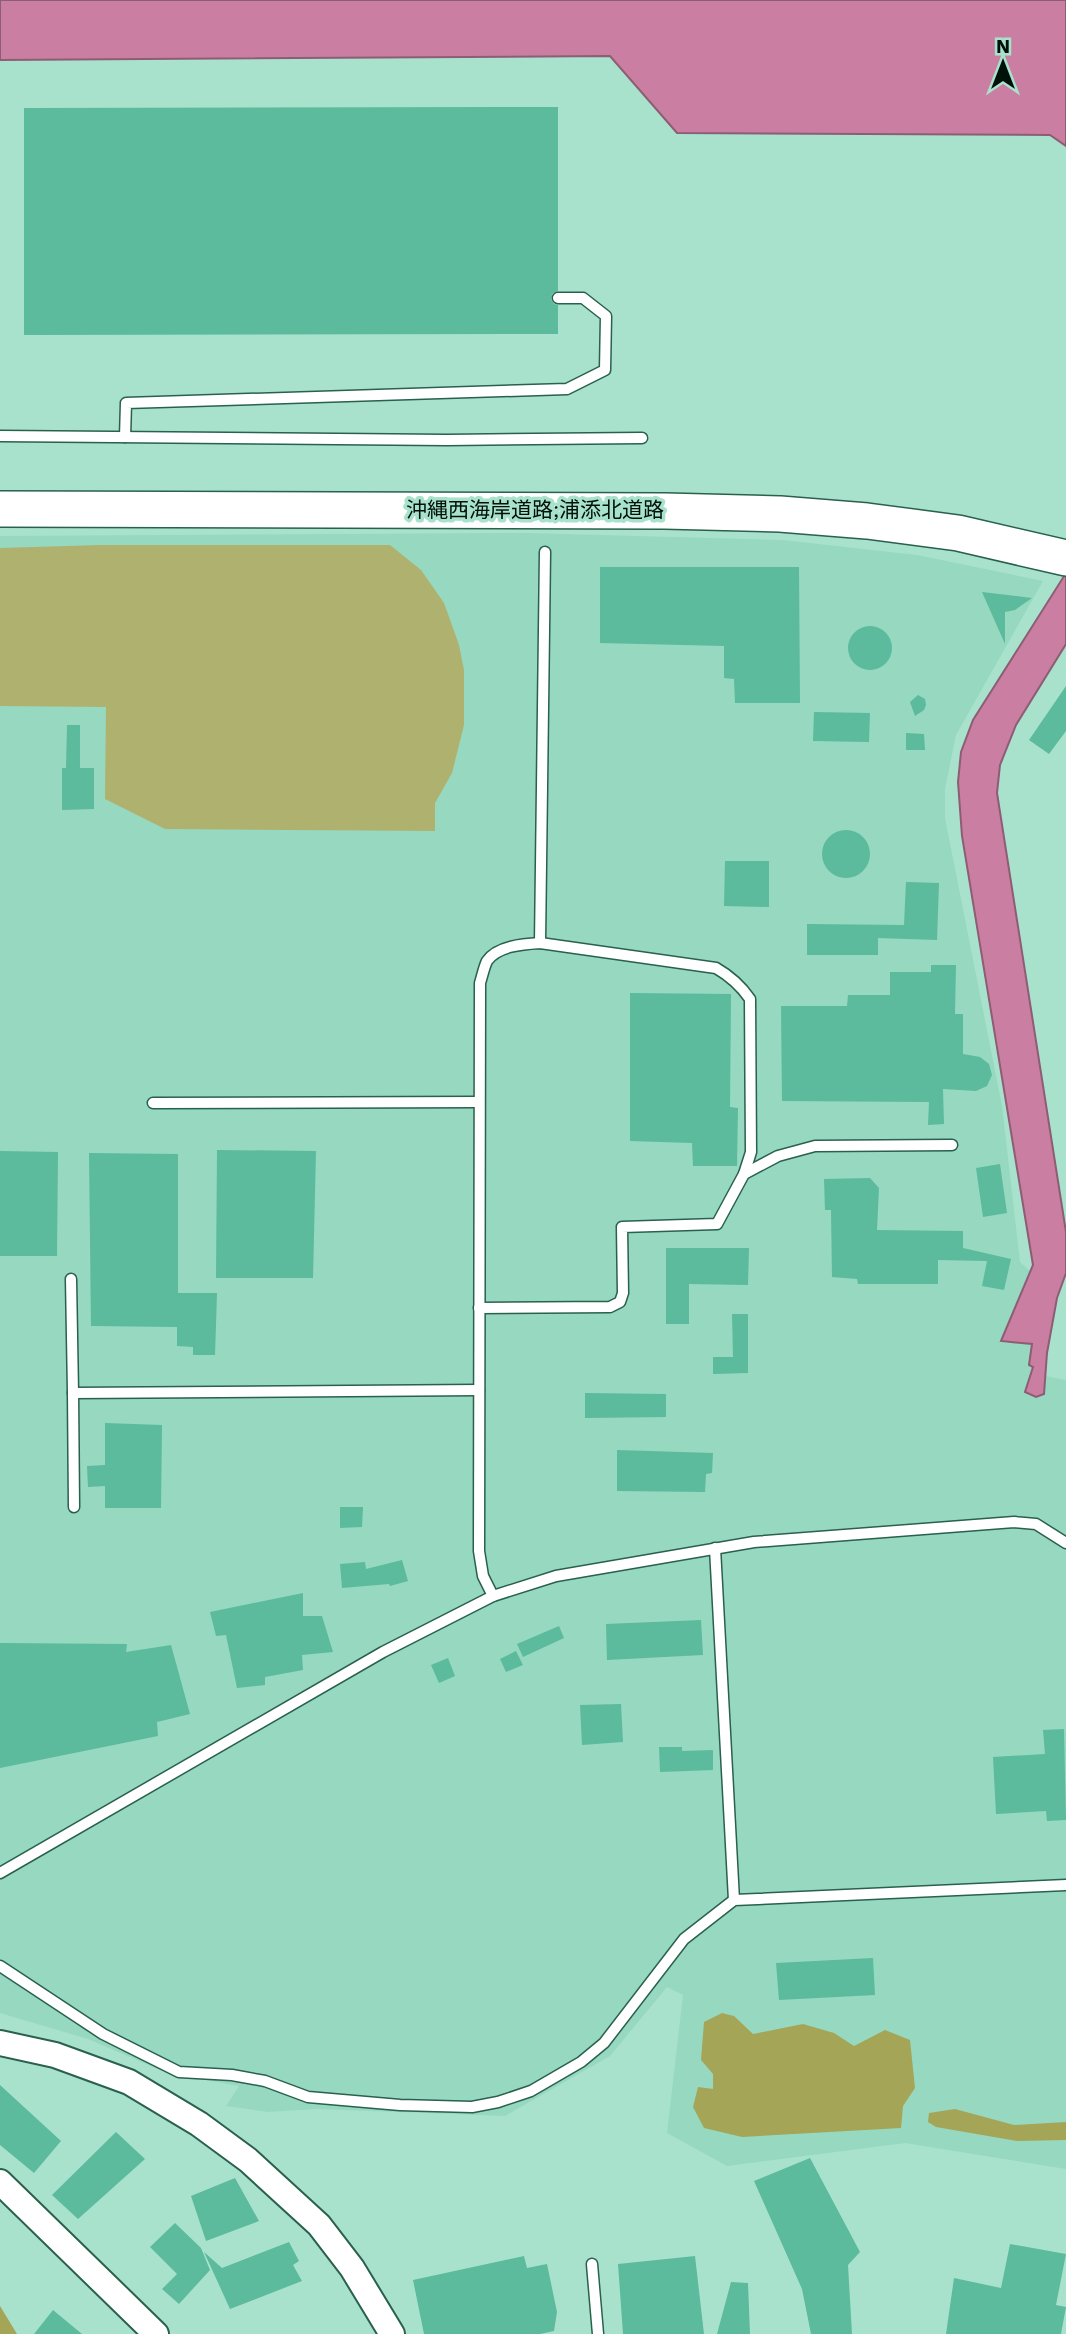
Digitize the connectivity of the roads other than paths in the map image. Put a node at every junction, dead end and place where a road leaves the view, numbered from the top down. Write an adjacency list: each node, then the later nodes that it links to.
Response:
1 (558, 298): 3 (lane)
2 (0, 436): 3 (lane)
3 (125, 437): 4 (lane)
4 (642, 438)
5 (0, 509): 7 (highway, 沖縄西海岸道路;浦添北道路)
6 (545, 552): 8 (lane)
7 (1051, 554)
8 (540, 943): 9 (lane); 12 (lane)
9 (479, 1102): 10 (lane); 14 (lane)
10 (153, 1103)
11 (952, 1145): 12 (lane)
12 (744, 1174): 14 (lane)
13 (71, 1279): 16 (lane)
14 (479, 1308): 15 (lane)
15 (479, 1390): 16 (lane); 20 (lane)
16 (73, 1393): 17 (lane)
17 (74, 1507)
18 (1066, 1543): 19 (lane)
19 (715, 1548): 20 (lane); 23 (lane)
20 (493, 1596): 21 (lane)
21 (0, 1873)
22 (1066, 1885): 23 (lane)
23 (734, 1900): 24 (lane)
24 (0, 1966)
25 (0, 2043): 29 (street)
26 (0, 2182): 28 (street)
27 (592, 2263): 30 (lane)
28 (156, 2334)
29 (392, 2334)
30 (598, 2334)

